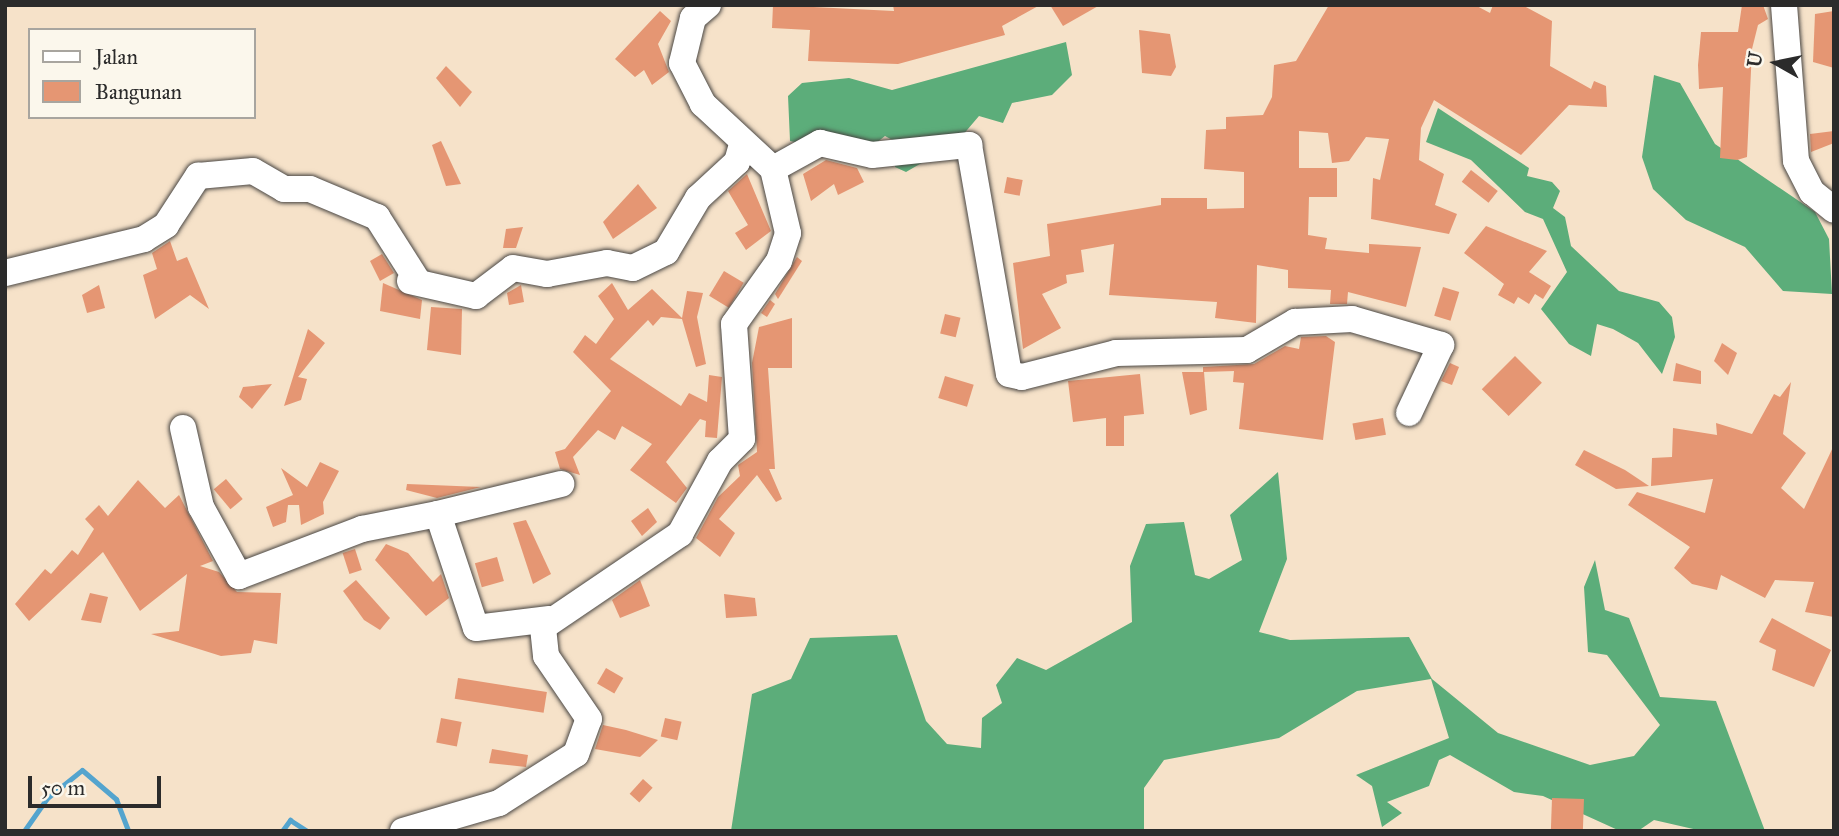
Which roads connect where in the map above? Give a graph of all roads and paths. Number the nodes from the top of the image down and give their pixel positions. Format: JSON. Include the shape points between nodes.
{"nodes":[{"id":1,"x":708,"y":5,"type":"edge"},
{"id":2,"x":1784,"y":5,"type":"edge"},
{"id":3,"x":742,"y":145,"type":"junction"},
{"id":4,"x":773,"y":169,"type":"junction"},
{"id":5,"x":1834,"y":210,"type":"edge"},
{"id":6,"x":5,"y":273,"type":"edge"},
{"id":7,"x":1409,"y":413,"type":"dead end"},
{"id":8,"x":183,"y":428,"type":"dead end"},
{"id":9,"x":561,"y":484,"type":"dead end"},
{"id":10,"x":438,"y":514,"type":"junction"},
{"id":11,"x":549,"y":619,"type":"junction"},
{"id":12,"x":403,"y":831,"type":"edge"}],
"edges":[{"from":1,"to":3,"type":"street","via":[[693,18],[682,63],[703,104]]},
{"from":2,"to":5,"type":"street","via":[[1796,161],[1812,192]]},
{"from":3,"to":4,"type":"street"},
{"from":3,"to":6,"type":"street","via":[[737,162],[698,198],[666,252],[633,268],[607,263],[547,274],[513,268],[476,296],[413,281],[377,217],[246,171],[198,176],[166,225],[144,239]]},
{"from":4,"to":7,"type":"street","via":[[821,143],[872,155],[969,145],[1009,374],[1022,377],[1116,353],[1247,350],[1295,322],[1352,319],[1441,345]]},
{"from":4,"to":11,"type":"street","via":[[788,233],[779,261],[734,324],[742,439],[720,461],[680,534]]},
{"from":8,"to":10,"type":"street","via":[[201,507],[239,576],[362,530]]},
{"from":9,"to":10,"type":"street"},
{"from":10,"to":11,"type":"street","via":[[476,628]]},
{"from":11,"to":12,"type":"street","via":[[541,641],[589,719],[576,754],[499,803]]}]}
